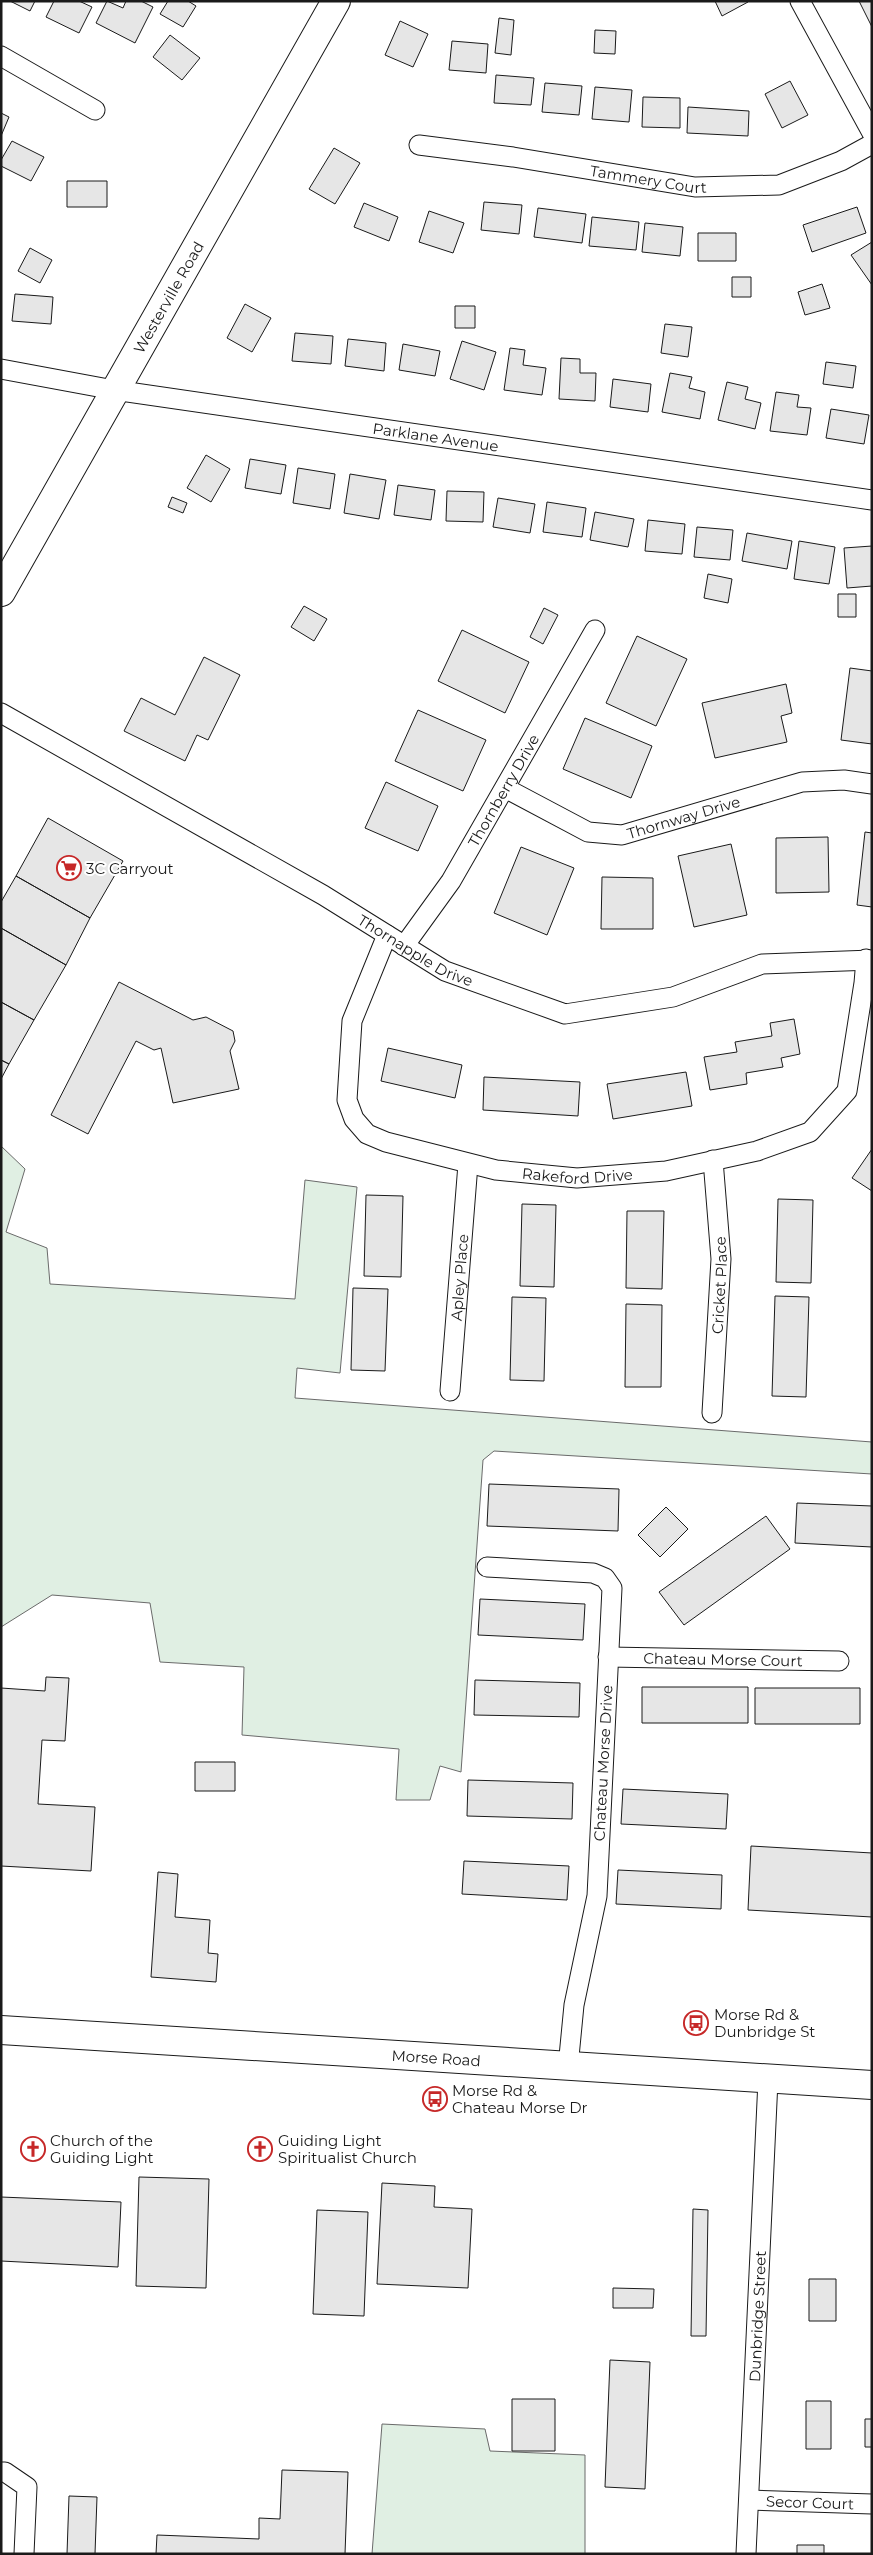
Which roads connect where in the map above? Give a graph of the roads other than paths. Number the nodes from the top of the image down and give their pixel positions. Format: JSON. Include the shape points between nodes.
{"nodes":[{"id":1,"x":336,"y":1,"type":"edge"},
{"id":2,"x":800,"y":1,"type":"edge"},
{"id":3,"x":1,"y":56,"type":"edge"},
{"id":4,"x":95,"y":110,"type":"dead end"},
{"id":5,"x":872,"y":133,"type":"edge"},
{"id":6,"x":872,"y":144,"type":"edge"},
{"id":7,"x":419,"y":145,"type":"dead end"},
{"id":8,"x":1,"y":369,"type":"edge"},
{"id":9,"x":114,"y":390,"type":"junction"},
{"id":10,"x":872,"y":500,"type":"edge"},
{"id":11,"x":1,"y":592,"type":"edge"},
{"id":12,"x":595,"y":630,"type":"dead end"},
{"id":13,"x":1,"y":713,"type":"edge"},
{"id":14,"x":872,"y":784,"type":"edge"},
{"id":15,"x":505,"y":788,"type":"junction"},
{"id":16,"x":388,"y":935,"type":"junction"},
{"id":17,"x":404,"y":946,"type":"junction"},
{"id":18,"x":869,"y":960,"type":"edge"},
{"id":19,"x":714,"y":1160,"type":"junction"},
{"id":20,"x":468,"y":1164,"type":"junction"},
{"id":21,"x":450,"y":1391,"type":"dead end"},
{"id":22,"x":712,"y":1413,"type":"dead end"},
{"id":23,"x":487,"y":1567,"type":"dead end"},
{"id":24,"x":608,"y":1657,"type":"junction"},
{"id":25,"x":839,"y":1661,"type":"dead end"},
{"id":26,"x":1,"y":2030,"type":"edge"},
{"id":27,"x":568,"y":2067,"type":"junction"},
{"id":28,"x":768,"y":2080,"type":"junction"},
{"id":29,"x":872,"y":2085,"type":"edge"},
{"id":30,"x":1,"y":2472,"type":"edge"},
{"id":31,"x":750,"y":2500,"type":"junction"},
{"id":32,"x":872,"y":2504,"type":"edge"},
{"id":33,"x":24,"y":2554,"type":"edge"},
{"id":34,"x":746,"y":2554,"type":"edge"}],
"edges":[{"from":1,"to":9,"type":"main road","name":"Westerville Road"},
{"from":2,"to":5,"type":"street"},
{"from":3,"to":4,"type":"street"},
{"from":6,"to":7,"type":"street","name":"Tammery Court","via":[[841,161],[779,185],[696,187]]},
{"from":8,"to":9,"type":"street","name":"Parklane Avenue"},
{"from":9,"to":10,"type":"street","name":"Parklane Avenue"},
{"from":9,"to":11,"type":"main road","name":"Westerville Road"},
{"from":12,"to":15,"type":"street","name":"Thornberry Drive"},
{"from":13,"to":16,"type":"street","name":"Thornapple Drive"},
{"from":14,"to":15,"type":"street","name":"Thornway Drive","via":[[844,780],[802,782],[622,835],[588,832]]},
{"from":15,"to":17,"type":"street","name":"Thornberry Drive","via":[[451,881]]},
{"from":16,"to":17,"type":"street","name":"Thornapple Drive"},
{"from":16,"to":20,"type":"street","name":"Rakeford Drive","via":[[352,1021],[347,1100],[354,1119],[367,1134]]},
{"from":17,"to":18,"type":"street","name":"Thornapple Drive","via":[[445,971],[565,1014],[673,996],[762,964]]},
{"from":18,"to":19,"type":"street","name":"Rakeford Drive","via":[[847,1090],[810,1132],[757,1151]]},
{"from":19,"to":20,"type":"street","name":"Rakeford Drive","via":[[666,1171],[577,1178]]},
{"from":19,"to":22,"type":"street","name":"Cricket Place","via":[[720,1259]]},
{"from":20,"to":21,"type":"street","name":"Apley Place"},
{"from":23,"to":24,"type":"street","name":"Chateau Morse Drive","via":[[593,1573],[605,1578],[612,1588]]},
{"from":24,"to":25,"type":"street","name":"Chateau Morse Court"},
{"from":24,"to":27,"type":"street","name":"Chateau Morse Drive","via":[[597,1896],[574,2005]]},
{"from":26,"to":27,"type":"main road","name":"Morse Road"},
{"from":27,"to":28,"type":"main road","name":"Morse Road"},
{"from":28,"to":29,"type":"main road","name":"Morse Road"},
{"from":28,"to":31,"type":"street","name":"Dunbridge Street"},
{"from":30,"to":33,"type":"street","via":[[27,2488]]},
{"from":31,"to":32,"type":"street","name":"Secor Court"},
{"from":31,"to":34,"type":"street","name":"Dunbridge Street"}]}
